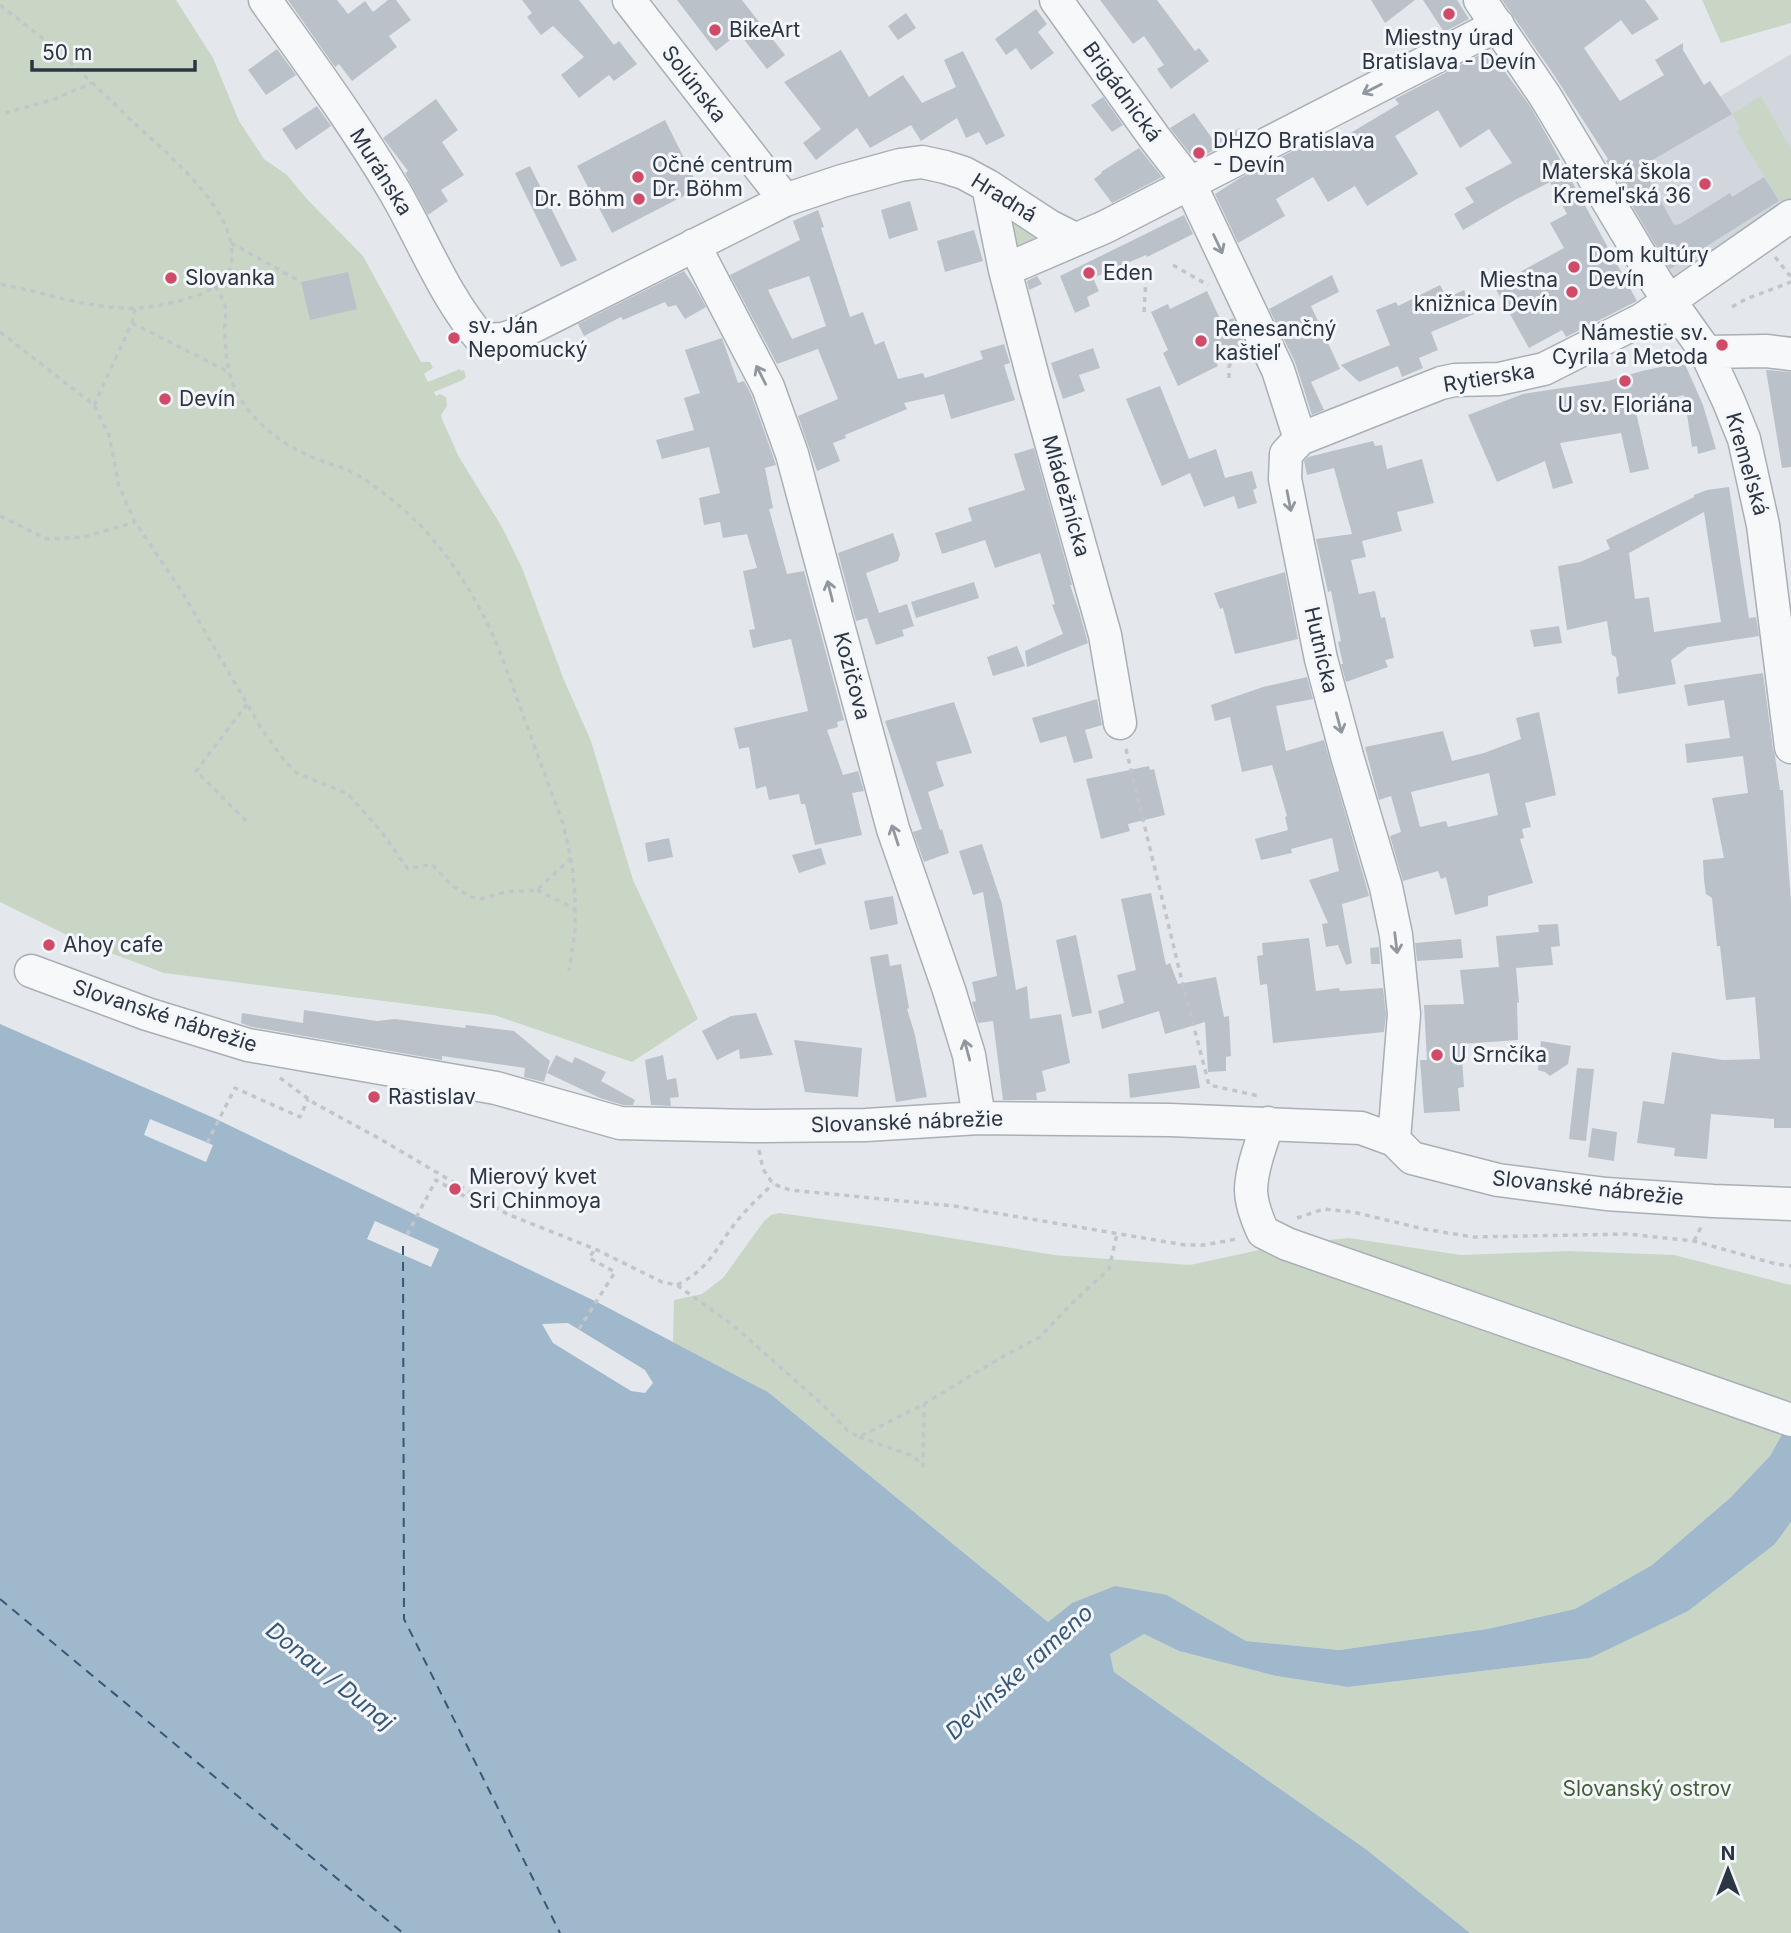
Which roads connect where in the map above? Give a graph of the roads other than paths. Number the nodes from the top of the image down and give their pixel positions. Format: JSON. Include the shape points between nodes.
{"nodes":[{"id":1,"x":265,"y":0,"type":"edge"},
{"id":2,"x":629,"y":0,"type":"edge"},
{"id":3,"x":1056,"y":0,"type":"edge"},
{"id":4,"x":1480,"y":0,"type":"edge"},
{"id":5,"x":1498,"y":25,"type":"junction"},
{"id":6,"x":1189,"y":182,"type":"junction"},
{"id":7,"x":988,"y":186,"type":"junction"},
{"id":8,"x":785,"y":200,"type":"junction"},
{"id":9,"x":1791,"y":216,"type":"edge"},
{"id":10,"x":1075,"y":239,"type":"junction"},
{"id":11,"x":694,"y":245,"type":"junction"},
{"id":12,"x":1005,"y":270,"type":"junction"},
{"id":13,"x":1668,"y":300,"type":"junction"},
{"id":14,"x":493,"y":340,"type":"joint"},
{"id":15,"x":1706,"y":352,"type":"junction"},
{"id":16,"x":1791,"y":354,"type":"edge"},
{"id":17,"x":1300,"y":439,"type":"junction"},
{"id":18,"x":1120,"y":723,"type":"road end"},
{"id":19,"x":1791,"y":747,"type":"edge"},
{"id":20,"x":31,"y":971,"type":"dead end"},
{"id":21,"x":979,"y":1118,"type":"junction"},
{"id":22,"x":1268,"y":1123,"type":"junction"},
{"id":23,"x":1394,"y":1140,"type":"junction"},
{"id":24,"x":1791,"y":1204,"type":"edge"},
{"id":25,"x":1786,"y":1418,"type":"edge"}],
"edges":[{"from":1,"to":14,"type":"street","name":"Muránska","via":[[395,192],[466,321],[482,340]]},
{"from":2,"to":8,"type":"street","name":"Solúnska"},
{"from":3,"to":6,"type":"street","name":"Brigádnická"},
{"from":4,"to":5,"type":"street","name":"Kremeľská"},
{"from":5,"to":6,"type":"street","one_way":true},
{"from":5,"to":13,"type":"street","name":"Kremeľská"},
{"from":6,"to":10,"type":"street"},
{"from":6,"to":17,"type":"street","one_way":true,"via":[[1278,370]]},
{"from":7,"to":8,"type":"street","name":"Hradná","via":[[964,173],[922,162],[900,164]]},
{"from":7,"to":10,"type":"street","name":"Hradná"},
{"from":7,"to":12,"type":"street","name":"Mládežnícka"},
{"from":8,"to":11,"type":"street","name":"Hradná"},
{"from":9,"to":13,"type":"street","name":"Rytierska"},
{"from":10,"to":12,"type":"street"},
{"from":11,"to":14,"type":"street","name":"Hradná","via":[[517,334]]},
{"from":21,"to":11,"type":"street","name":"Kozičova","one_way":true,"via":[[969,1055],[892,829],[792,454],[768,387]]},
{"from":12,"to":18,"type":"street","name":"Mládežnícka","via":[[1105,635]]},
{"from":13,"to":15,"type":"street","name":"Kremeľská"},
{"from":13,"to":17,"type":"street","name":"Rytierska","via":[[1643,319],[1544,369],[1499,379],[1441,383]]},
{"from":15,"to":16,"type":"street"},
{"from":15,"to":19,"type":"street","name":"Kremeľská","via":[[1744,439],[1763,525]]},
{"from":17,"to":23,"type":"street","name":"Hutnícka","one_way":true,"via":[[1286,454],[1285,479],[1321,659],[1396,935],[1404,1014]]},
{"from":20,"to":21,"type":"street","name":"Slovanské nábrežie","via":[[248,1045],[496,1088],[620,1123],[866,1125]]},
{"from":21,"to":22,"type":"street","name":"Slovanské nábrežie"},
{"from":22,"to":23,"type":"street","name":"Slovanské nábrežie","via":[[1361,1128]]},
{"from":22,"to":25,"type":"street","via":[[1251,1189],[1263,1232]]},
{"from":23,"to":24,"type":"street","name":"Slovanské nábrežie","via":[[1412,1158],[1498,1180],[1606,1194]]}]}
